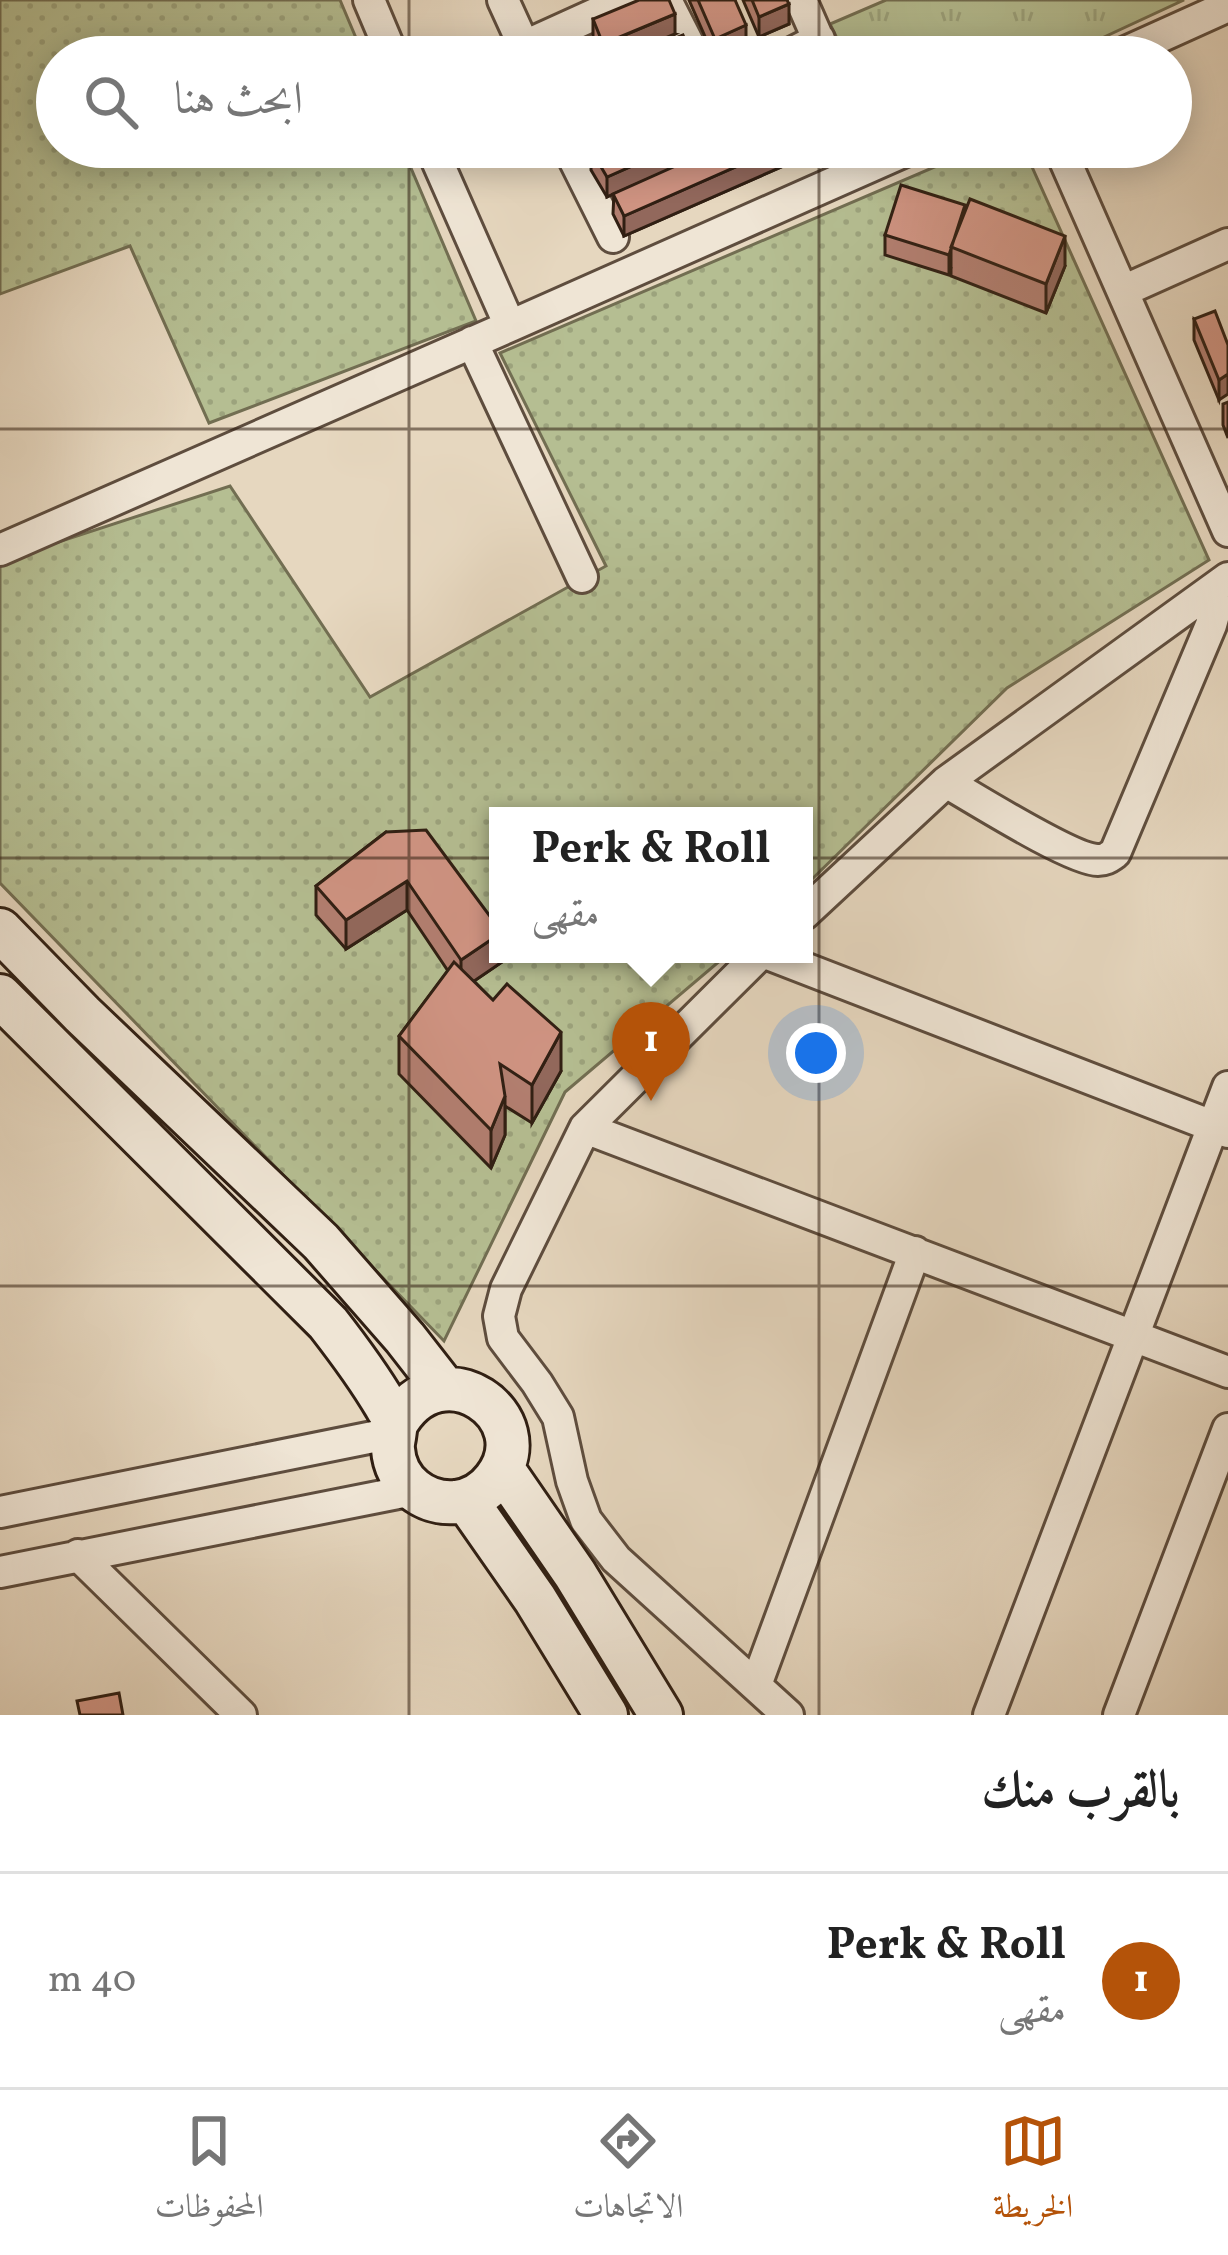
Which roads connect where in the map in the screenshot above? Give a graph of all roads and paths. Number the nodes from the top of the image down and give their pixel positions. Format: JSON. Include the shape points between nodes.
{"nodes":[{"id":1,"x":369,"y":0,"type":"edge"},
{"id":2,"x":503,"y":0,"type":"edge"},
{"id":3,"x":626,"y":0,"type":"edge"},
{"id":4,"x":666,"y":0,"type":"edge"},
{"id":5,"x":801,"y":0,"type":"edge"},
{"id":6,"x":1228,"y":6,"type":"edge"},
{"id":7,"x":384,"y":36,"type":"edge"},
{"id":8,"x":519,"y":36,"type":"edge"},
{"id":9,"x":557,"y":36,"type":"edge"},
{"id":10,"x":684,"y":36,"type":"edge"},
{"id":11,"x":817,"y":36,"type":"edge"},
{"id":12,"x":1162,"y":36,"type":"edge"},
{"id":13,"x":447,"y":168,"type":"edge"},
{"id":14,"x":587,"y":168,"type":"edge"},
{"id":15,"x":845,"y":168,"type":"edge"},
{"id":16,"x":1068,"y":168,"type":"edge"},
{"id":17,"x":613,"y":237,"type":"dead end"},
{"id":18,"x":1228,"y":244,"type":"edge"},
{"id":19,"x":1123,"y":292,"type":"junction"},
{"id":20,"x":510,"y":326,"type":"junction"},
{"id":21,"x":472,"y":342,"type":"junction"},
{"id":22,"x":1228,"y":531,"type":"edge"},
{"id":23,"x":0,"y":550,"type":"edge"},
{"id":24,"x":582,"y":577,"type":"dead end"},
{"id":25,"x":1225,"y":580,"type":"edge"},
{"id":26,"x":1220,"y":628,"type":"edge"},
{"id":27,"x":946,"y":782,"type":"junction"},
{"id":28,"x":813,"y":906,"type":"edge"},
{"id":29,"x":0,"y":930,"type":"edge"},
{"id":30,"x":755,"y":963,"type":"edge"},
{"id":31,"x":787,"y":963,"type":"edge"},
{"id":32,"x":0,"y":996,"type":"edge"},
{"id":33,"x":1228,"y":1087,"type":"edge"},
{"id":34,"x":584,"y":1128,"type":"junction"},
{"id":35,"x":1220,"y":1129,"type":"edge"},
{"id":36,"x":915,"y":1252,"type":"junction"},
{"id":37,"x":1133,"y":1336,"type":"junction"},
{"id":38,"x":1228,"y":1372,"type":"edge"},
{"id":39,"x":444,"y":1388,"type":"junction"},
{"id":40,"x":394,"y":1429,"type":"junction"},
{"id":41,"x":1228,"y":1430,"type":"edge"},
{"id":42,"x":502,"y":1468,"type":"junction"},
{"id":43,"x":413,"y":1490,"type":"junction"},
{"id":44,"x":466,"y":1500,"type":"junction"},
{"id":45,"x":0,"y":1513,"type":"edge"},
{"id":46,"x":77,"y":1555,"type":"junction"},
{"id":47,"x":0,"y":1572,"type":"edge"},
{"id":48,"x":756,"y":1684,"type":"junction"},
{"id":49,"x":241,"y":1715,"type":"edge"},
{"id":50,"x":606,"y":1715,"type":"edge"},
{"id":51,"x":661,"y":1715,"type":"edge"},
{"id":52,"x":788,"y":1715,"type":"edge"},
{"id":53,"x":989,"y":1715,"type":"edge"},
{"id":54,"x":1119,"y":1715,"type":"edge"}],
"edges":[{"from":1,"to":7,"type":"street"},
{"from":2,"to":8,"type":"street"},
{"from":3,"to":9,"type":"street"},
{"from":4,"to":10,"type":"street"},
{"from":5,"to":11,"type":"street"},
{"from":6,"to":12,"type":"street"},
{"from":13,"to":20,"type":"street"},
{"from":14,"to":17,"type":"street"},
{"from":15,"to":20,"type":"street"},
{"from":16,"to":19,"type":"street"},
{"from":18,"to":19,"type":"street"},
{"from":19,"to":22,"type":"street"},
{"from":20,"to":21,"type":"street"},
{"from":21,"to":23,"type":"street"},
{"from":21,"to":24,"type":"street"},
{"from":25,"to":26,"type":"street"},
{"from":25,"to":27,"type":"street"},
{"from":26,"to":27,"type":"street","via":[[1122,842],[1104,860],[1060,846]]},
{"from":27,"to":28,"type":"street"},
{"from":29,"to":39,"type":"main road","via":[[321,1242]]},
{"from":30,"to":34,"type":"street"},
{"from":31,"to":35,"type":"street"},
{"from":32,"to":40,"type":"main road","via":[[328,1323]]},
{"from":33,"to":35,"type":"street"},
{"from":34,"to":36,"type":"street"},
{"from":34,"to":48,"type":"street","via":[[506,1289],[503,1339],[558,1417],[586,1520],[616,1559]]},
{"from":35,"to":37,"type":"street"},
{"from":36,"to":37,"type":"street"},
{"from":36,"to":48,"type":"street"},
{"from":37,"to":38,"type":"street"},
{"from":37,"to":53,"type":"street"},
{"from":39,"to":40,"type":"main road","via":[[415,1400]]},
{"from":39,"to":42,"type":"main road","via":[[482,1398],[496,1412],[505,1429]]},
{"from":40,"to":43,"type":"main road","via":[[393,1454]]},
{"from":40,"to":45,"type":"street"},
{"from":41,"to":54,"type":"street"},
{"from":42,"to":44,"type":"main road"},
{"from":42,"to":51,"type":"main road"},
{"from":43,"to":44,"type":"main road","via":[[438,1502]]},
{"from":43,"to":46,"type":"street"},
{"from":44,"to":50,"type":"main road"},
{"from":46,"to":47,"type":"street"},
{"from":46,"to":49,"type":"street"},
{"from":48,"to":52,"type":"street"}]}
